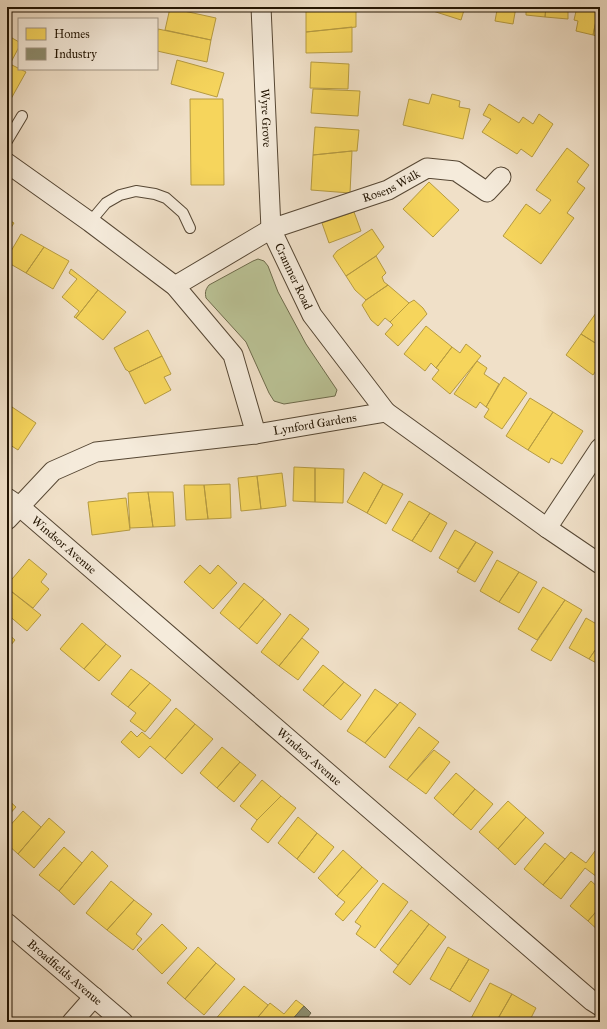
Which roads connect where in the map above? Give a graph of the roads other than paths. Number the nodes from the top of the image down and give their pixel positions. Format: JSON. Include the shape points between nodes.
{"nodes":[{"id":1,"x":261,"y":7,"type":"edge"},
{"id":2,"x":22,"y":116,"type":"dead end"},
{"id":3,"x":7,"y":140,"type":"edge"},
{"id":4,"x":7,"y":163,"type":"edge"},
{"id":5,"x":501,"y":177,"type":"dead end"},
{"id":6,"x":90,"y":222,"type":"junction"},
{"id":7,"x":190,"y":228,"type":"dead end"},
{"id":8,"x":271,"y":229,"type":"junction"},
{"id":9,"x":175,"y":286,"type":"junction"},
{"id":10,"x":386,"y":412,"type":"junction"},
{"id":11,"x":256,"y":434,"type":"junction"},
{"id":12,"x":600,"y":448,"type":"edge"},
{"id":13,"x":11,"y":508,"type":"edge"},
{"id":14,"x":547,"y":528,"type":"junction"},
{"id":15,"x":600,"y":564,"type":"edge"},
{"id":16,"x":7,"y":923,"type":"edge"},
{"id":17,"x":94,"y":997,"type":"junction"},
{"id":18,"x":600,"y":1006,"type":"edge"},
{"id":19,"x":72,"y":1022,"type":"edge"},
{"id":20,"x":123,"y":1022,"type":"edge"}],
"edges":[{"from":1,"to":8,"type":"street","name":"Wyre Grove"},
{"from":2,"to":3,"type":"lane"},
{"from":4,"to":6,"type":"street"},
{"from":5,"to":8,"type":"street","name":"Rosens Walk","via":[[487,192],[456,171],[427,168],[388,190]]},
{"from":6,"to":7,"type":"lane","via":[[106,203],[120,195],[136,191],[166,198],[183,213]]},
{"from":6,"to":9,"type":"street"},
{"from":8,"to":9,"type":"street","name":"Cranmer Road"},
{"from":8,"to":10,"type":"street","name":"Cranmer Road","via":[[312,315]]},
{"from":9,"to":11,"type":"street","via":[[233,355]]},
{"from":10,"to":11,"type":"street","name":"Lynford Gardens"},
{"from":10,"to":14,"type":"street"},
{"from":11,"to":13,"type":"street","name":"Lynford Gardens","via":[[96,452],[53,471]]},
{"from":12,"to":14,"type":"street"},
{"from":13,"to":18,"type":"street","name":"Windsor Avenue"},
{"from":14,"to":15,"type":"street"},
{"from":16,"to":17,"type":"street","name":"Broadfields Avenue"},
{"from":17,"to":19,"type":"street"},
{"from":17,"to":20,"type":"street","name":"Broadfields Avenue"}]}
